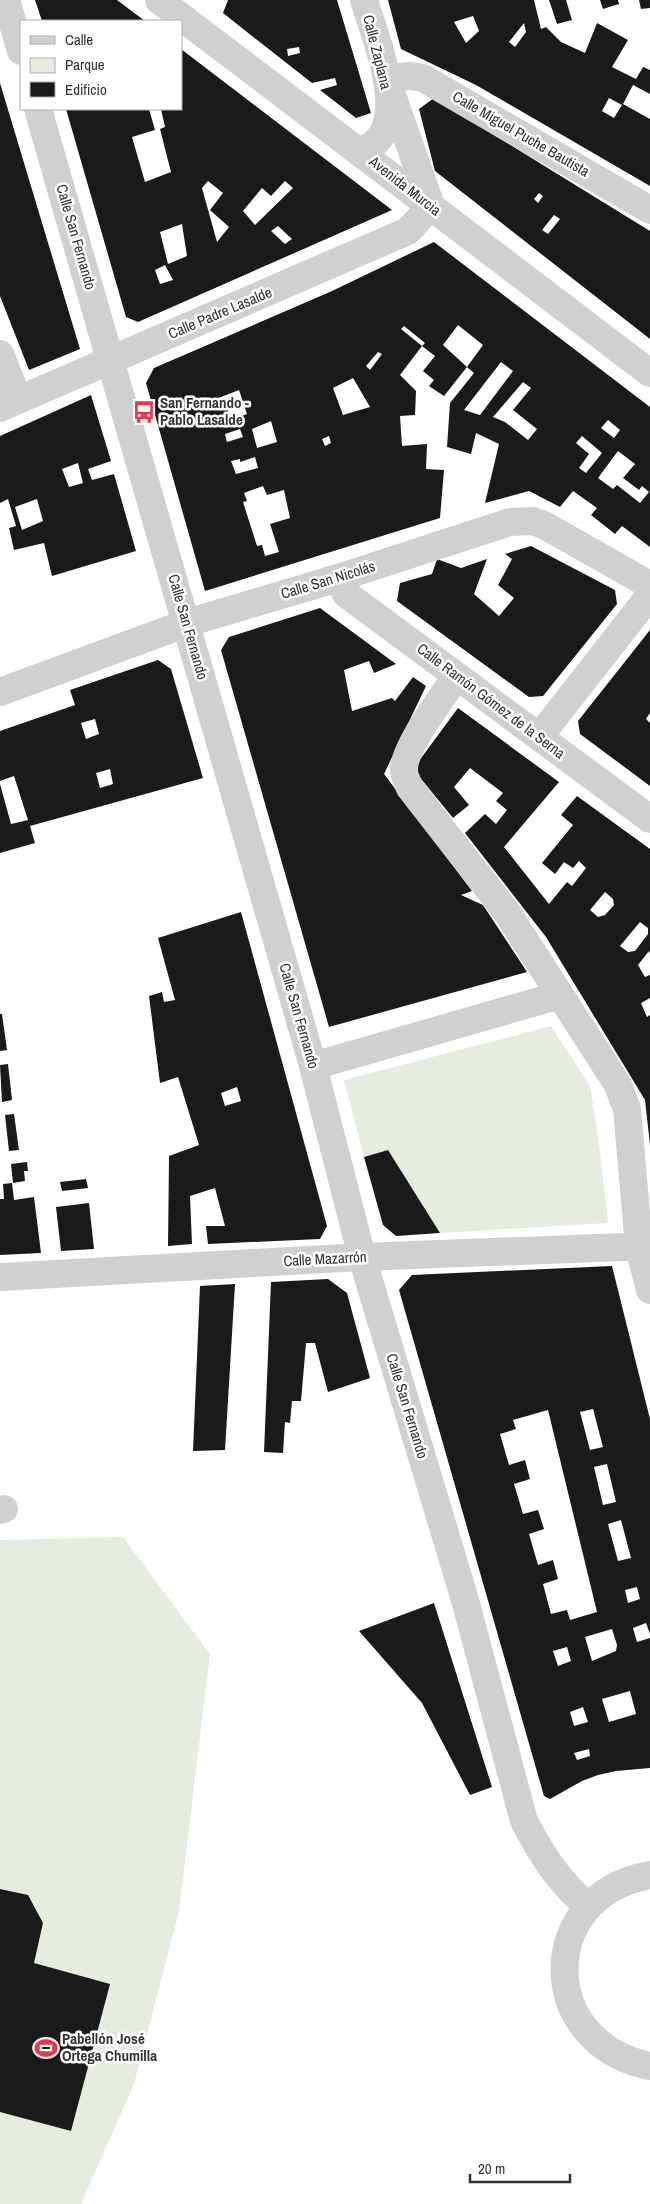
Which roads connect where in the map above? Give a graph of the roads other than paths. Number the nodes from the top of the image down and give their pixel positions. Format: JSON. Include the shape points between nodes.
{"nodes":[{"id":1,"x":6,"y":0,"type":"edge"},
{"id":2,"x":364,"y":0,"type":"edge"},
{"id":3,"x":164,"y":1,"type":"edge"},
{"id":4,"x":20,"y":48,"type":"edge"},
{"id":5,"x":388,"y":82,"type":"junction"},
{"id":6,"x":38,"y":110,"type":"edge"},
{"id":7,"x":360,"y":151,"type":"junction"},
{"id":8,"x":431,"y":206,"type":"junction"},
{"id":9,"x":650,"y":210,"type":"edge"},
{"id":10,"x":0,"y":354,"type":"edge"},
{"id":11,"x":112,"y":360,"type":"junction"},
{"id":12,"x":650,"y":374,"type":"edge"},
{"id":13,"x":9,"y":404,"type":"edge"},
{"id":14,"x":338,"y":578,"type":"junction"},
{"id":15,"x":650,"y":585,"type":"edge"},
{"id":16,"x":650,"y":595,"type":"edge"},
{"id":17,"x":187,"y":623,"type":"junction"},
{"id":18,"x":457,"y":676,"type":"junction"},
{"id":19,"x":0,"y":692,"type":"edge"},
{"id":20,"x":539,"y":737,"type":"junction"},
{"id":21,"x":650,"y":819,"type":"edge"},
{"id":22,"x":560,"y":995,"type":"junction"},
{"id":23,"x":313,"y":1066,"type":"junction"},
{"id":24,"x":644,"y":1246,"type":"edge"},
{"id":25,"x":362,"y":1256,"type":"junction"},
{"id":26,"x":0,"y":1277,"type":"edge"},
{"id":27,"x":650,"y":1290,"type":"edge"},
{"id":28,"x":650,"y":1874,"type":"edge"},
{"id":29,"x":588,"y":1907,"type":"junction"},
{"id":30,"x":650,"y":2066,"type":"edge"}],
"edges":[{"from":1,"to":4,"type":"street"},
{"from":2,"to":5,"type":"street","name":"Calle Zaplana"},
{"from":3,"to":7,"type":"street","name":"Avenida Murcia"},
{"from":5,"to":7,"type":"street","name":"Calle Zaplana","via":[[389,112],[383,134],[371,148]]},
{"from":5,"to":8,"type":"street"},
{"from":5,"to":9,"type":"street","name":"Calle Miguel Puche Bautista","via":[[411,76],[429,82]]},
{"from":6,"to":11,"type":"street","name":"Calle San Fernando"},
{"from":7,"to":8,"type":"street","name":"Avenida Murcia"},
{"from":8,"to":11,"type":"street","name":"Calle Padre Lasalde","via":[[408,231]]},
{"from":8,"to":12,"type":"street","name":"Avenida Murcia"},
{"from":10,"to":13,"type":"street"},
{"from":11,"to":13,"type":"street","name":"Calle Padre Lasalde"},
{"from":11,"to":17,"type":"street","name":"Calle San Fernando"},
{"from":14,"to":15,"type":"street","name":"Calle San Nicolás","via":[[510,522],[522,521],[544,525]]},
{"from":14,"to":17,"type":"street","name":"Calle San Nicolás"},
{"from":14,"to":18,"type":"street","name":"Calle Ramón Gómez de la Serna","via":[[346,594]]},
{"from":16,"to":20,"type":"street"},
{"from":17,"to":19,"type":"street","name":"Calle San Nicolás"},
{"from":17,"to":23,"type":"street","name":"Calle San Fernando"},
{"from":18,"to":20,"type":"street","name":"Calle Ramón Gómez de la Serna"},
{"from":18,"to":22,"type":"street","via":[[411,746],[405,760],[405,776],[410,788],[508,914]]},
{"from":20,"to":21,"type":"street","name":"Calle Ramón Gómez de la Serna"},
{"from":22,"to":23,"type":"street"},
{"from":22,"to":24,"type":"street","via":[[618,1085],[627,1108]]},
{"from":23,"to":25,"type":"street","name":"Calle San Fernando"},
{"from":24,"to":25,"type":"street","name":"Calle Mazarrón"},
{"from":24,"to":27,"type":"street"},
{"from":25,"to":26,"type":"street","name":"Calle Mazarrón"},
{"from":25,"to":29,"type":"street","name":"Calle San Fernando","via":[[465,1600],[524,1821],[560,1882]]},
{"from":28,"to":29,"type":"street","via":[[608,1889]]},
{"from":29,"to":30,"type":"street","via":[[573,1930],[565,1956],[565,1983],[572,2008],[586,2032],[606,2050],[630,2062]]}]}
